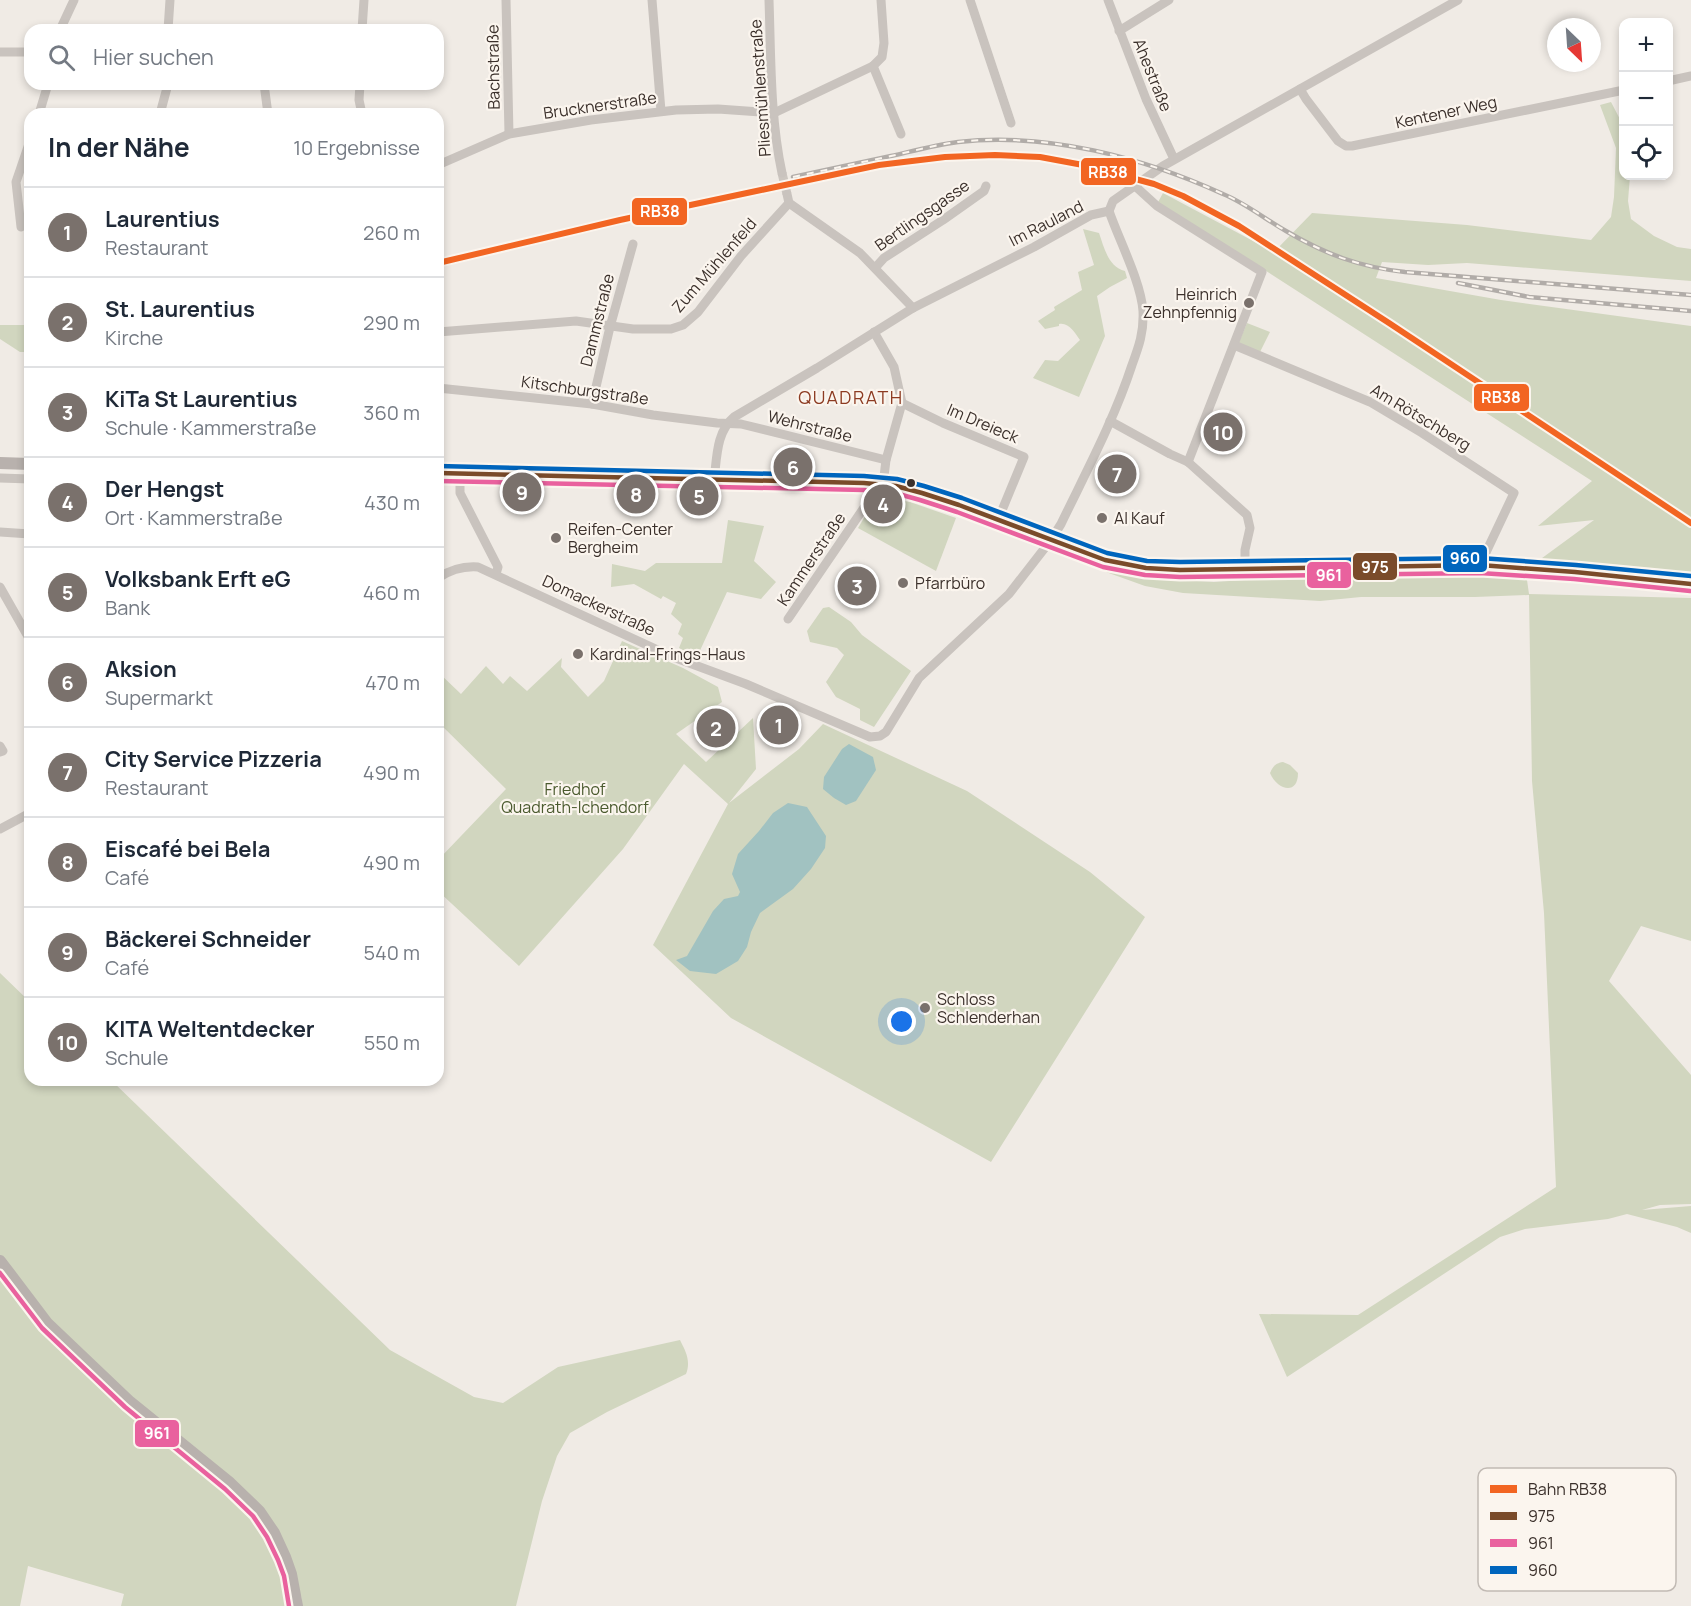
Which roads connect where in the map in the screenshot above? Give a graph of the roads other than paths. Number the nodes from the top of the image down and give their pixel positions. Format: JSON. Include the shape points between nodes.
{"nodes":[{"id":1,"x":74,"y":0,"type":"edge"},
{"id":2,"x":170,"y":0,"type":"edge"},
{"id":3,"x":364,"y":0,"type":"edge"},
{"id":4,"x":506,"y":0,"type":"edge"},
{"id":5,"x":652,"y":0,"type":"edge"},
{"id":6,"x":769,"y":0,"type":"edge"},
{"id":7,"x":881,"y":0,"type":"edge"},
{"id":8,"x":970,"y":0,"type":"edge"},
{"id":9,"x":1108,"y":0,"type":"edge"},
{"id":10,"x":1169,"y":0,"type":"edge"},
{"id":11,"x":1458,"y":0,"type":"edge"},
{"id":12,"x":63,"y":24,"type":"edge"},
{"id":13,"x":168,"y":24,"type":"edge"},
{"id":14,"x":362,"y":24,"type":"edge"},
{"id":15,"x":1119,"y":31,"type":"junction"},
{"id":16,"x":0,"y":52,"type":"edge"},
{"id":17,"x":24,"y":52,"type":"edge"},
{"id":18,"x":873,"y":66,"type":"junction"},
{"id":19,"x":1691,"y":76,"type":"edge"},
{"id":20,"x":1673,"y":80,"type":"edge"},
{"id":21,"x":1300,"y":89,"type":"junction"},
{"id":22,"x":46,"y":90,"type":"edge"},
{"id":23,"x":166,"y":90,"type":"edge"},
{"id":24,"x":265,"y":90,"type":"edge"},
{"id":25,"x":360,"y":90,"type":"edge"},
{"id":26,"x":1619,"y":91,"type":"edge"},
{"id":27,"x":41,"y":108,"type":"edge"},
{"id":28,"x":162,"y":108,"type":"edge"},
{"id":29,"x":267,"y":108,"type":"edge"},
{"id":30,"x":361,"y":108,"type":"edge"},
{"id":31,"x":661,"y":111,"type":"junction"},
{"id":32,"x":774,"y":113,"type":"junction"},
{"id":33,"x":1011,"y":123,"type":"dead end"},
{"id":34,"x":509,"y":134,"type":"junction"},
{"id":35,"x":901,"y":134,"type":"dead end"},
{"id":36,"x":24,"y":159,"type":"edge"},
{"id":37,"x":1174,"y":159,"type":"junction"},
{"id":38,"x":444,"y":162,"type":"edge"},
{"id":39,"x":782,"y":173,"type":"tunnel mouth"},
{"id":40,"x":986,"y":186,"type":"dead end"},
{"id":41,"x":1135,"y":186,"type":"junction"},
{"id":42,"x":1108,"y":211,"type":"junction"},
{"id":43,"x":21,"y":227,"type":"dead end"},
{"id":44,"x":633,"y":244,"type":"dead end"},
{"id":45,"x":875,"y":268,"type":"junction"},
{"id":46,"x":913,"y":308,"type":"junction"},
{"id":47,"x":610,"y":327,"type":"junction"},
{"id":48,"x":444,"y":332,"type":"edge"},
{"id":49,"x":874,"y":332,"type":"junction"},
{"id":50,"x":1234,"y":345,"type":"junction"},
{"id":51,"x":444,"y":389,"type":"edge"},
{"id":52,"x":592,"y":404,"type":"junction"},
{"id":53,"x":902,"y":404,"type":"junction"},
{"id":54,"x":1110,"y":421,"type":"junction"},
{"id":55,"x":727,"y":423,"type":"junction"},
{"id":56,"x":886,"y":460,"type":"junction"},
{"id":57,"x":1188,"y":462,"type":"junction"},
{"id":58,"x":0,"y":463,"type":"edge"},
{"id":59,"x":24,"y":464,"type":"edge"},
{"id":60,"x":444,"y":473,"type":"edge"},
{"id":61,"x":460,"y":474,"type":"junction"},
{"id":62,"x":0,"y":478,"type":"edge"},
{"id":63,"x":24,"y":479,"type":"edge"},
{"id":64,"x":714,"y":480,"type":"junction"},
{"id":65,"x":879,"y":484,"type":"junction"},
{"id":66,"x":998,"y":520,"type":"junction"},
{"id":67,"x":0,"y":532,"type":"edge"},
{"id":68,"x":24,"y":534,"type":"edge"},
{"id":69,"x":1051,"y":540,"type":"junction"},
{"id":70,"x":1480,"y":565,"type":"junction"},
{"id":71,"x":1245,"y":568,"type":"junction"},
{"id":72,"x":496,"y":574,"type":"junction"},
{"id":73,"x":444,"y":575,"type":"edge"},
{"id":74,"x":1691,"y":585,"type":"edge"},
{"id":75,"x":0,"y":587,"type":"edge"},
{"id":76,"x":788,"y":619,"type":"dead end"},
{"id":77,"x":24,"y":629,"type":"edge"},
{"id":78,"x":24,"y":816,"type":"edge"},
{"id":79,"x":0,"y":829,"type":"edge"},
{"id":80,"x":0,"y":1261,"type":"edge"},
{"id":81,"x":297,"y":1606,"type":"edge"}],
"edges":[{"from":1,"to":12,"type":"street"},
{"from":2,"to":13,"type":"street"},
{"from":3,"to":14,"type":"street"},
{"from":4,"to":34,"type":"street","name":"Bachstraße"},
{"from":5,"to":31,"type":"street"},
{"from":6,"to":32,"type":"street","name":"Pliesmühlenstraße"},
{"from":7,"to":18,"type":"street","via":[[884,43],[882,57]]},
{"from":8,"to":33,"type":"street"},
{"from":9,"to":15,"type":"street","name":"Ahestraße"},
{"from":10,"to":15,"type":"street"},
{"from":11,"to":21,"type":"street","name":"Im Rauland"},
{"from":15,"to":37,"type":"street","name":"Ahestraße"},
{"from":16,"to":17,"type":"street"},
{"from":18,"to":32,"type":"street"},
{"from":18,"to":35,"type":"street"},
{"from":19,"to":20,"type":"street"},
{"from":21,"to":26,"type":"street","name":"Kentener Weg","via":[[1338,141],[1346,146]]},
{"from":21,"to":37,"type":"street","name":"Im Rauland"},
{"from":22,"to":27,"type":"street"},
{"from":23,"to":28,"type":"street"},
{"from":24,"to":29,"type":"street"},
{"from":25,"to":30,"type":"street"},
{"from":31,"to":32,"type":"street","name":"Brucknerstraße","via":[[718,109]]},
{"from":31,"to":34,"type":"street","name":"Brucknerstraße"},
{"from":32,"to":39,"type":"street","name":"Pliesmühlenstraße"},
{"from":34,"to":38,"type":"street","name":"Brucknerstraße"},
{"from":36,"to":43,"type":"street","via":[[16,182]]},
{"from":37,"to":41,"type":"street","name":"Im Rauland"},
{"from":40,"to":45,"type":"street","name":"Bertlingsgasse"},
{"from":41,"to":42,"type":"street","name":"Im Rauland","via":[[1113,201]]},
{"from":41,"to":50,"type":"street","via":[[1156,206],[1262,272]]},
{"from":42,"to":46,"type":"street","name":"Im Rauland","via":[[1091,215]]},
{"from":42,"to":54,"type":"street","via":[[1138,286],[1143,309],[1143,332]]},
{"from":44,"to":47,"type":"street","name":"Dammstraße"},
{"from":45,"to":46,"type":"street"},
{"from":45,"to":47,"type":"street","name":"Zum Mühlenfeld","via":[[788,198],[698,312],[683,325],[671,329]]},
{"from":46,"to":49,"type":"street","name":"Im Rauland"},
{"from":47,"to":48,"type":"street","name":"Zum Mühlenfeld","via":[[576,321]]},
{"from":47,"to":52,"type":"street","name":"Dammstraße"},
{"from":49,"to":53,"type":"street","name":"Kammerstraße","via":[[894,367]]},
{"from":49,"to":55,"type":"street","name":"Im Rauland"},
{"from":50,"to":57,"type":"street"},
{"from":50,"to":70,"type":"street","name":"Am Rötschberg","via":[[1370,402],[1514,493]]},
{"from":51,"to":52,"type":"street","name":"Kitschburgstraße"},
{"from":52,"to":55,"type":"street","name":"Kitschburgstraße"},
{"from":53,"to":56,"type":"street","name":"Kammerstraße"},
{"from":53,"to":66,"type":"street","name":"Im Dreieck","via":[[1024,457]]},
{"from":54,"to":57,"type":"street"},
{"from":54,"to":69,"type":"street"},
{"from":55,"to":56,"type":"street","name":"Wehrstraße"},
{"from":55,"to":64,"type":"street","via":[[718,444]]},
{"from":56,"to":65,"type":"street","name":"Kammerstraße"},
{"from":57,"to":71,"type":"street","via":[[1247,515],[1250,528]]},
{"from":58,"to":59,"type":"main road"},
{"from":60,"to":61,"type":"main road"},
{"from":61,"to":64,"type":"main road"},
{"from":61,"to":72,"type":"street","via":[[460,493],[498,567]]},
{"from":62,"to":63,"type":"street"},
{"from":64,"to":65,"type":"main road"},
{"from":65,"to":66,"type":"main road","via":[[922,493]]},
{"from":65,"to":76,"type":"street","name":"Kammerstraße"},
{"from":66,"to":69,"type":"main road"},
{"from":67,"to":68,"type":"street"},
{"from":69,"to":71,"type":"main road","via":[[1105,560],[1146,568]]},
{"from":69,"to":72,"type":"street","name":"Domackerstraße","via":[[1009,594],[919,678],[886,732],[870,737],[674,657]]},
{"from":70,"to":71,"type":"main road"},
{"from":70,"to":74,"type":"main road"},
{"from":72,"to":73,"type":"street","name":"Domackerstraße","via":[[472,567]]},
{"from":75,"to":77,"type":"street"},
{"from":78,"to":79,"type":"street"},
{"from":80,"to":81,"type":"main road","via":[[47,1323],[130,1402],[259,1511],[285,1557]]}]}
